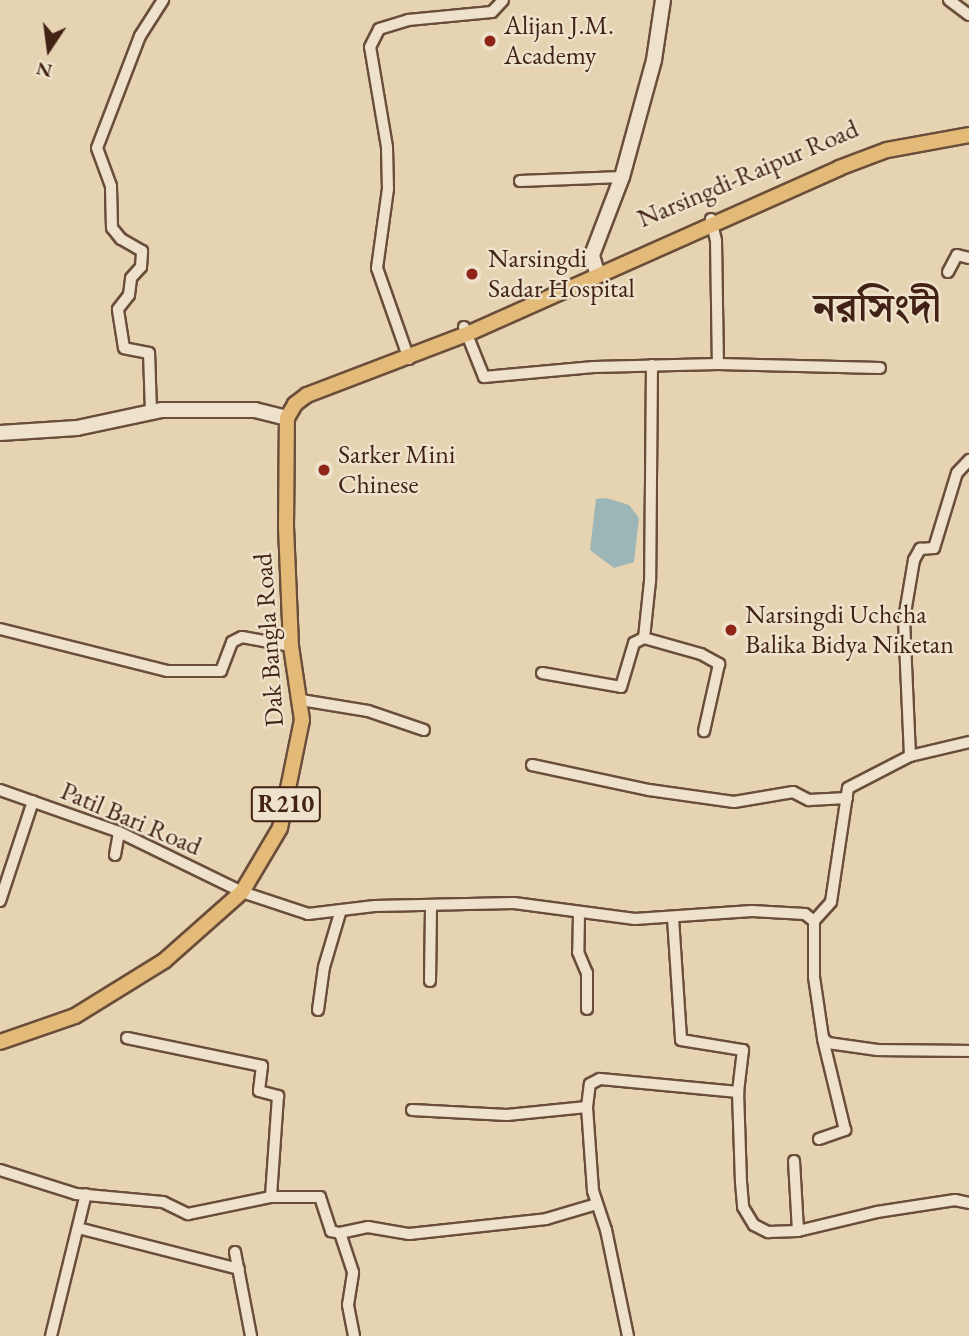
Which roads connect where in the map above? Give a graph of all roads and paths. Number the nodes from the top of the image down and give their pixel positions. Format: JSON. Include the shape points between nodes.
{"nodes":[{"id":1,"x":163,"y":0,"type":"edge"},
{"id":2,"x":503,"y":0,"type":"edge"},
{"id":3,"x":663,"y":0,"type":"edge"},
{"id":4,"x":949,"y":0,"type":"edge"},
{"id":5,"x":969,"y":15,"type":"edge"},
{"id":6,"x":969,"y":128,"type":"edge"},
{"id":7,"x":969,"y":135,"type":"edge"},
{"id":8,"x":622,"y":177,"type":"junction"},
{"id":9,"x":520,"y":181,"type":"dead end"},
{"id":10,"x":713,"y":222,"type":"junction"},
{"id":11,"x":969,"y":258,"type":"edge"},
{"id":12,"x":595,"y":270,"type":"junction"},
{"id":13,"x":948,"y":272,"type":"dead end"},
{"id":14,"x":465,"y":331,"type":"junction"},
{"id":15,"x":407,"y":355,"type":"junction"},
{"id":16,"x":718,"y":364,"type":"junction"},
{"id":17,"x":652,"y":365,"type":"junction"},
{"id":18,"x":880,"y":368,"type":"dead end"},
{"id":19,"x":151,"y":412,"type":"junction"},
{"id":20,"x":287,"y":418,"type":"junction"},
{"id":21,"x":0,"y":433,"type":"edge"},
{"id":22,"x":969,"y":460,"type":"edge"},
{"id":23,"x":0,"y":629,"type":"edge"},
{"id":24,"x":644,"y":638,"type":"junction"},
{"id":25,"x":291,"y":646,"type":"junction"},
{"id":26,"x":542,"y":673,"type":"dead end"},
{"id":27,"x":301,"y":700,"type":"junction"},
{"id":28,"x":424,"y":730,"type":"dead end"},
{"id":29,"x":704,"y":731,"type":"dead end"},
{"id":30,"x":969,"y":742,"type":"edge"},
{"id":31,"x":910,"y":756,"type":"junction"},
{"id":32,"x":533,"y":765,"type":"dead end"},
{"id":33,"x":0,"y":790,"type":"edge"},
{"id":34,"x":847,"y":798,"type":"junction"},
{"id":35,"x":33,"y":801,"type":"junction"},
{"id":36,"x":119,"y":832,"type":"junction"},
{"id":37,"x":115,"y":855,"type":"dead end"},
{"id":38,"x":242,"y":892,"type":"junction"},
{"id":39,"x":0,"y":901,"type":"edge"},
{"id":40,"x":432,"y":905,"type":"junction"},
{"id":41,"x":340,"y":913,"type":"junction"},
{"id":42,"x":579,"y":913,"type":"junction"},
{"id":43,"x":673,"y":918,"type":"junction"},
{"id":44,"x":814,"y":921,"type":"junction"},
{"id":45,"x":429,"y":981,"type":"dead end"},
{"id":46,"x":587,"y":1009,"type":"dead end"},
{"id":47,"x":318,"y":1010,"type":"dead end"},
{"id":48,"x":3,"y":1038,"type":"edge"},
{"id":49,"x":127,"y":1038,"type":"dead end"},
{"id":50,"x":823,"y":1038,"type":"junction"},
{"id":51,"x":969,"y":1051,"type":"edge"},
{"id":52,"x":738,"y":1092,"type":"junction"},
{"id":53,"x":587,"y":1107,"type":"junction"},
{"id":54,"x":412,"y":1110,"type":"dead end"},
{"id":55,"x":819,"y":1139,"type":"dead end"},
{"id":56,"x":794,"y":1161,"type":"dead end"},
{"id":57,"x":0,"y":1170,"type":"edge"},
{"id":58,"x":86,"y":1194,"type":"junction"},
{"id":59,"x":271,"y":1197,"type":"junction"},
{"id":60,"x":969,"y":1203,"type":"edge"},
{"id":61,"x":597,"y":1205,"type":"junction"},
{"id":62,"x":78,"y":1228,"type":"junction"},
{"id":63,"x":798,"y":1231,"type":"junction"},
{"id":64,"x":340,"y":1233,"type":"junction"},
{"id":65,"x":235,"y":1252,"type":"dead end"},
{"id":66,"x":239,"y":1269,"type":"junction"},
{"id":67,"x":51,"y":1336,"type":"edge"},
{"id":68,"x":251,"y":1336,"type":"edge"},
{"id":69,"x":354,"y":1336,"type":"edge"},
{"id":70,"x":628,"y":1336,"type":"edge"}],
"edges":[{"from":1,"to":19,"type":"street","via":[[140,36],[97,148],[111,186],[112,228],[142,251],[141,267],[118,309],[124,348],[149,353]]},
{"from":2,"to":15,"type":"street","via":[[492,12],[408,20],[379,29],[370,47],[387,148],[388,189],[377,268]]},
{"from":3,"to":8,"type":"street","via":[[654,60]]},
{"from":4,"to":5,"type":"street"},
{"from":6,"to":10,"type":"main road","name":"Narsingdi-Raipur Road","via":[[930,132],[869,148]]},
{"from":7,"to":10,"type":"main road","name":"Narsingdi-Raipur Road","via":[[887,150]]},
{"from":8,"to":9,"type":"street"},
{"from":8,"to":12,"type":"street","via":[[597,236]]},
{"from":10,"to":12,"type":"main road","name":"Narsingdi-Raipur Road"},
{"from":10,"to":16,"type":"street"},
{"from":11,"to":13,"type":"street","via":[[957,255]]},
{"from":12,"to":14,"type":"main road","name":"Narsingdi-Raipur Road"},
{"from":14,"to":15,"type":"main road","name":"Narsingdi-Raipur Road"},
{"from":14,"to":17,"type":"street","via":[[484,377]]},
{"from":15,"to":20,"type":"main road","name":"Narsingdi-Raipur Road","via":[[295,404]]},
{"from":16,"to":17,"type":"street"},
{"from":16,"to":18,"type":"street"},
{"from":17,"to":24,"type":"street","via":[[650,581]]},
{"from":19,"to":20,"type":"street","via":[[255,410]]},
{"from":19,"to":21,"type":"street","via":[[57,430]]},
{"from":20,"to":25,"type":"main road","name":"Dak Bangla Road","number":"R210"},
{"from":22,"to":31,"type":"street","via":[[957,473],[934,548],[920,549],[914,560],[904,619]]},
{"from":23,"to":25,"type":"street","via":[[167,671],[221,671],[232,642],[242,637]]},
{"from":24,"to":26,"type":"street","via":[[634,643],[621,687]]},
{"from":24,"to":29,"type":"street","via":[[701,654],[719,664]]},
{"from":25,"to":27,"type":"main road","name":"Dak Bangla Road","number":"R210"},
{"from":27,"to":28,"type":"street","via":[[368,711]]},
{"from":27,"to":38,"type":"main road","name":"Dak Bangla Road","number":"R210","via":[[300,745],[281,828]]},
{"from":30,"to":31,"type":"street"},
{"from":31,"to":34,"type":"street","via":[[848,788]]},
{"from":32,"to":34,"type":"street","via":[[649,790],[734,802],[793,792],[809,800]]},
{"from":33,"to":35,"type":"street","name":"Patil Bari Road"},
{"from":34,"to":44,"type":"street","via":[[831,902]]},
{"from":35,"to":36,"type":"street","name":"Patil Bari Road"},
{"from":35,"to":39,"type":"street"},
{"from":36,"to":37,"type":"street"},
{"from":36,"to":38,"type":"street","name":"Patil Bari Road"},
{"from":38,"to":41,"type":"street","name":"Patil Bari Road","via":[[300,913]]},
{"from":38,"to":48,"type":"main road","name":"Dak Bangla Road","number":"R210","via":[[193,937],[122,989],[75,1016]]},
{"from":40,"to":41,"type":"street","name":"Patil Bari Road","via":[[375,906]]},
{"from":40,"to":42,"type":"street","name":"Patil Bari Road","via":[[514,903]]},
{"from":40,"to":45,"type":"street"},
{"from":41,"to":47,"type":"street","via":[[324,967]]},
{"from":42,"to":43,"type":"street","name":"Patil Bari Road"},
{"from":42,"to":46,"type":"street","via":[[578,952],[587,973]]},
{"from":43,"to":44,"type":"street","name":"Patil Bari Road","via":[[796,912]]},
{"from":43,"to":52,"type":"street","via":[[681,1040],[743,1050]]},
{"from":44,"to":50,"type":"street","via":[[814,976]]},
{"from":49,"to":59,"type":"street","via":[[262,1066],[259,1091],[278,1097]]},
{"from":50,"to":51,"type":"street","via":[[863,1049]]},
{"from":50,"to":55,"type":"street","via":[[845,1130]]},
{"from":52,"to":53,"type":"street","via":[[600,1079],[590,1084]]},
{"from":52,"to":63,"type":"street","via":[[741,1182],[748,1220],[768,1232]]},
{"from":53,"to":54,"type":"street","via":[[507,1115]]},
{"from":53,"to":61,"type":"street"},
{"from":56,"to":63,"type":"street"},
{"from":57,"to":58,"type":"street"},
{"from":58,"to":59,"type":"street","via":[[141,1196],[188,1214]]},
{"from":58,"to":62,"type":"street"},
{"from":59,"to":64,"type":"street","via":[[320,1197],[331,1231]]},
{"from":60,"to":63,"type":"street","via":[[955,1200],[877,1212]]},
{"from":61,"to":64,"type":"street","via":[[546,1219],[409,1234],[368,1227]]},
{"from":61,"to":70,"type":"street"},
{"from":62,"to":66,"type":"street"},
{"from":62,"to":67,"type":"street"},
{"from":64,"to":69,"type":"street","via":[[353,1272],[348,1305]]},
{"from":65,"to":66,"type":"street"},
{"from":66,"to":68,"type":"street"}]}
